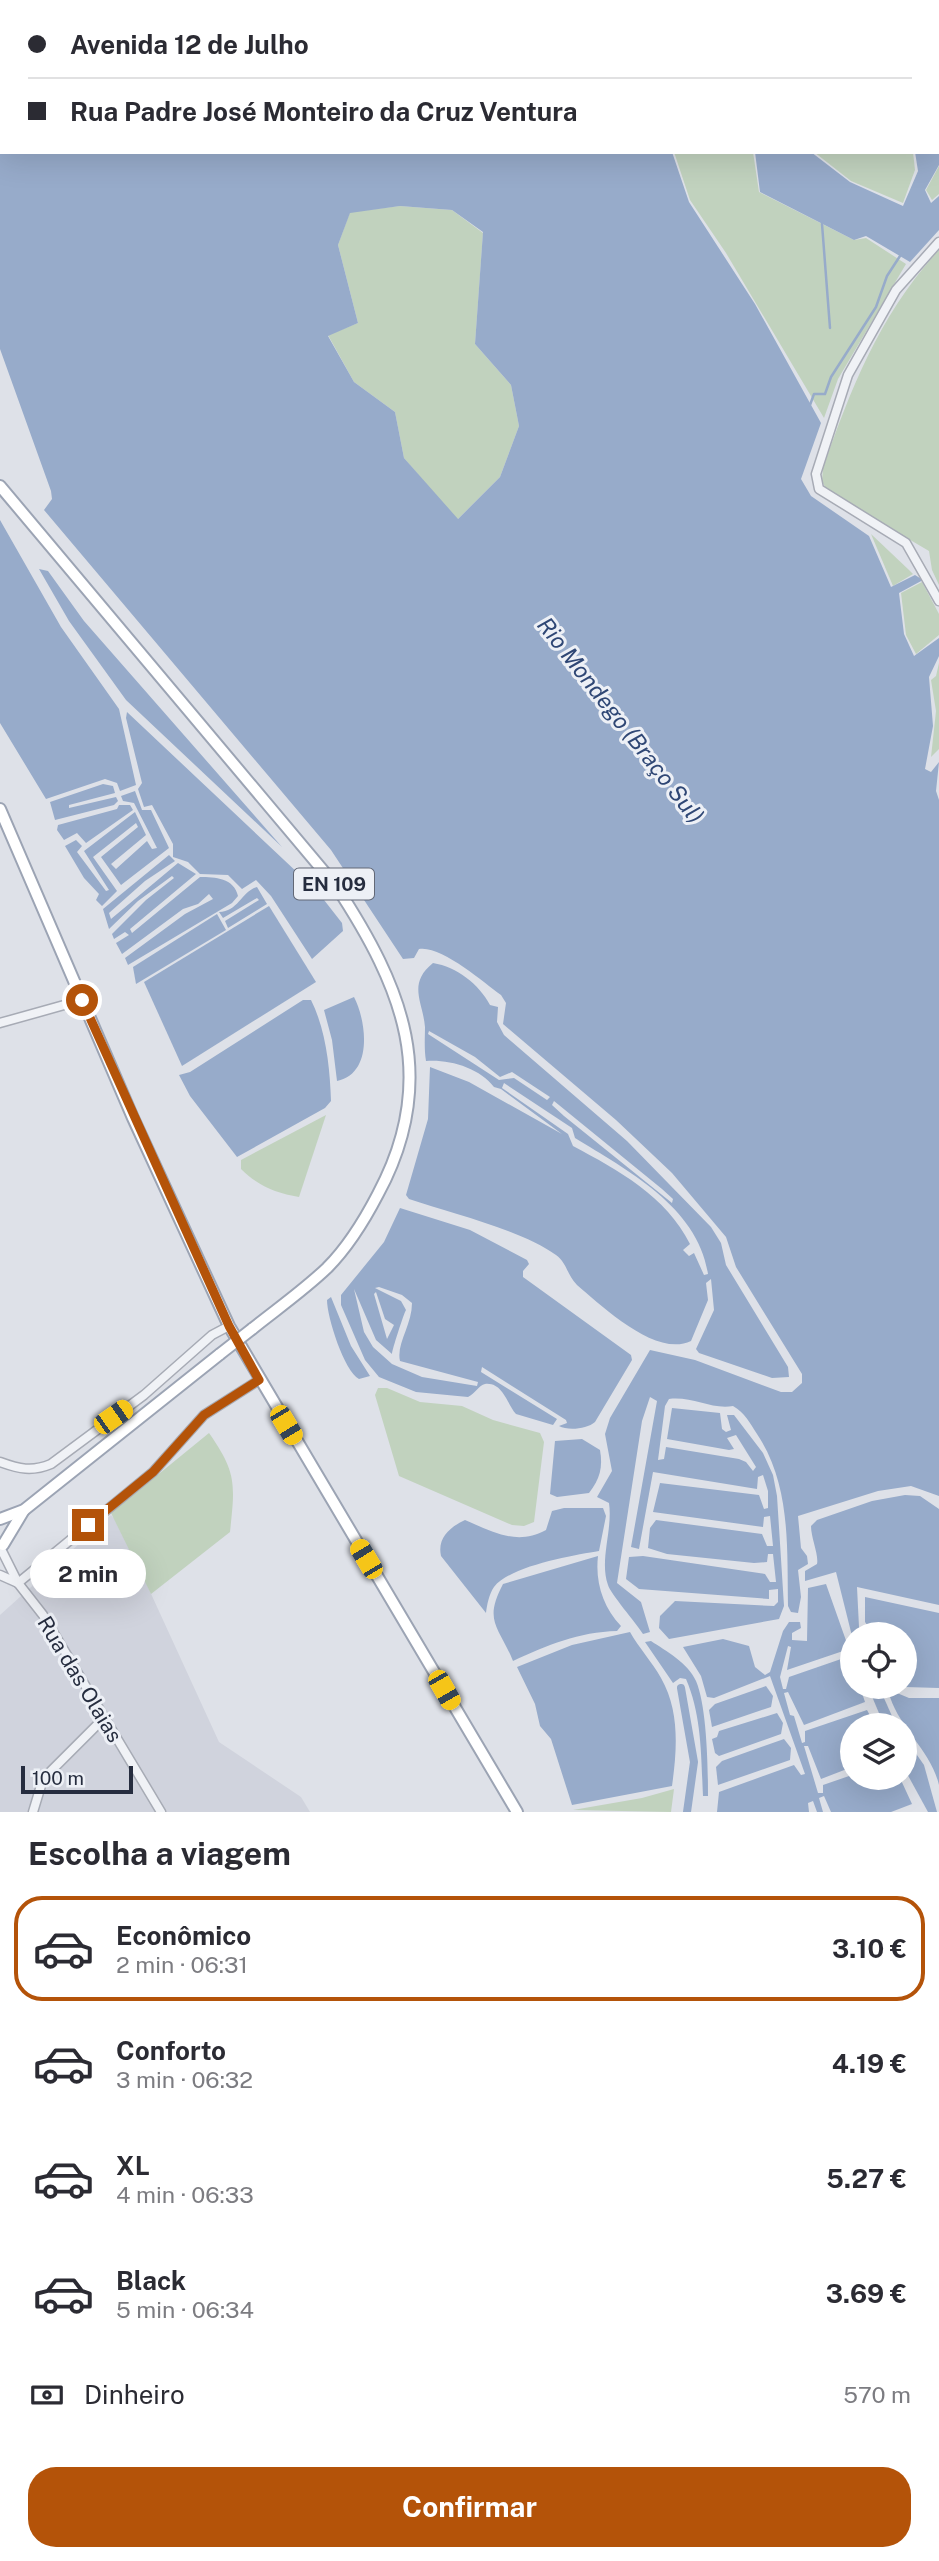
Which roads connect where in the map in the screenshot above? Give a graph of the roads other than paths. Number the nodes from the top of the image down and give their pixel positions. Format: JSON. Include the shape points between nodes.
{"nodes":[{"id":1,"x":939,"y":242,"type":"edge"},
{"id":2,"x":0,"y":486,"type":"edge"},
{"id":3,"x":939,"y":601,"type":"edge"},
{"id":4,"x":0,"y":809,"type":"edge"},
{"id":5,"x":82,"y":1000,"type":"junction"},
{"id":6,"x":0,"y":1023,"type":"edge"},
{"id":7,"x":229,"y":1326,"type":"junction"},
{"id":8,"x":259,"y":1380,"type":"junction"},
{"id":9,"x":0,"y":1462,"type":"edge"},
{"id":10,"x":24,"y":1510,"type":"junction"},
{"id":11,"x":0,"y":1519,"type":"edge"},
{"id":12,"x":1,"y":1547,"type":"edge"},
{"id":13,"x":0,"y":1575,"type":"edge"},
{"id":14,"x":19,"y":1583,"type":"junction"},
{"id":15,"x":104,"y":1718,"type":"junction"},
{"id":16,"x":33,"y":1812,"type":"edge"},
{"id":17,"x":161,"y":1812,"type":"edge"},
{"id":18,"x":517,"y":1812,"type":"edge"}],
"edges":[{"from":1,"to":3,"type":"street","via":[[896,290],[848,375],[816,474],[819,489],[906,543]]},
{"from":2,"to":10,"type":"main road","number":"EN 109","bridge":true,"via":[[336,886],[391,983],[404,1023],[411,1069],[407,1115],[393,1167],[362,1226],[328,1267]]},
{"from":4,"to":5,"type":"main road"},
{"from":5,"to":6,"type":"street"},
{"from":5,"to":7,"type":"main road"},
{"from":7,"to":8,"type":"main road"},
{"from":7,"to":9,"type":"street","via":[[51,1464],[22,1470]]},
{"from":8,"to":14,"type":"street","via":[[204,1415],[153,1472]]},
{"from":8,"to":18,"type":"main road"},
{"from":10,"to":11,"type":"main road"},
{"from":10,"to":12,"type":"main road"},
{"from":12,"to":14,"type":"street","name":"Rua das Olaias"},
{"from":13,"to":14,"type":"street"},
{"from":14,"to":15,"type":"street","name":"Rua das Olaias"},
{"from":15,"to":16,"type":"street","via":[[43,1779]]},
{"from":15,"to":17,"type":"street","name":"Rua das Olaias"}]}
